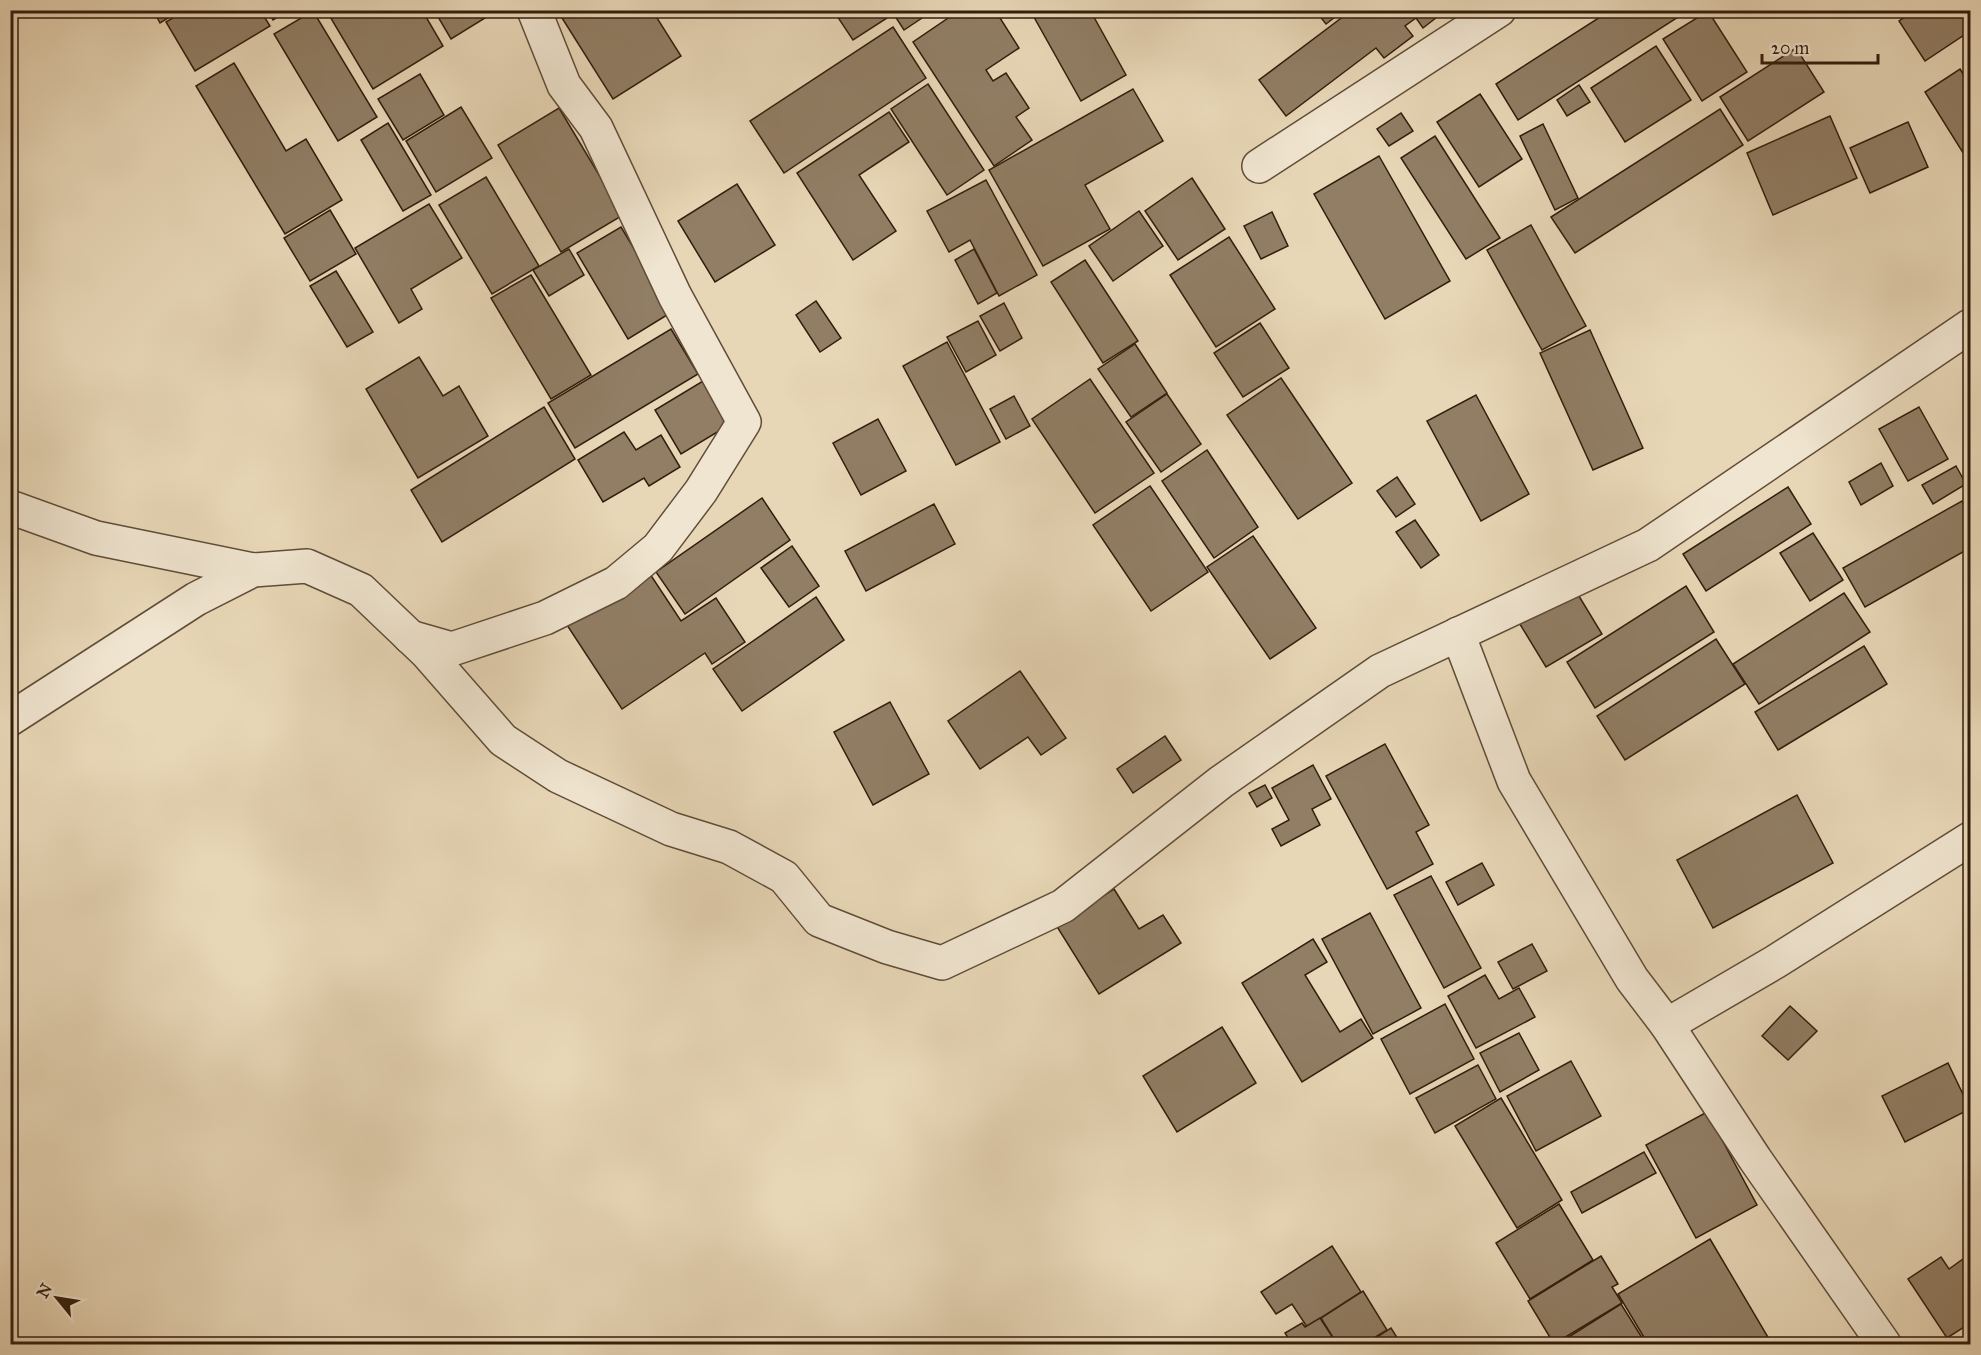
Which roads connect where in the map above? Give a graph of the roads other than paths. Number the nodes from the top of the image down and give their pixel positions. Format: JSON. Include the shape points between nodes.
{"nodes":[{"id":1,"x":534,"y":10,"type":"edge"},
{"id":2,"x":1499,"y":10,"type":"edge"},
{"id":3,"x":1259,"y":166,"type":"dead end"},
{"id":4,"x":1971,"y":326,"type":"edge"},
{"id":5,"x":10,"y":507,"type":"edge"},
{"id":6,"x":253,"y":570,"type":"junction"},
{"id":7,"x":1458,"y":634,"type":"junction"},
{"id":8,"x":410,"y":638,"type":"junction"},
{"id":9,"x":10,"y":719,"type":"edge"},
{"id":10,"x":1971,"y":839,"type":"edge"},
{"id":11,"x":1667,"y":1025,"type":"junction"},
{"id":12,"x":1884,"y":1344,"type":"edge"}],
"edges":[{"from":1,"to":8,"type":"street","via":[[564,85],[596,128],[675,296],[744,422],[701,491],[658,548],[616,583],[545,618],[452,649]]},
{"from":2,"to":3,"type":"street"},
{"from":4,"to":7,"type":"street","via":[[1648,545]]},
{"from":5,"to":6,"type":"street","via":[[96,538]]},
{"from":6,"to":8,"type":"street","via":[[307,566],[361,590]]},
{"from":6,"to":9,"type":"street","via":[[196,599]]},
{"from":7,"to":8,"type":"street","via":[[1370,677],[1221,782],[1063,906],[942,963],[887,947],[819,920],[784,877],[729,848],[671,829],[558,776],[503,740]]},
{"from":7,"to":11,"type":"street","via":[[1515,781],[1632,979]]},
{"from":10,"to":11,"type":"street"},
{"from":11,"to":12,"type":"street"}]}
